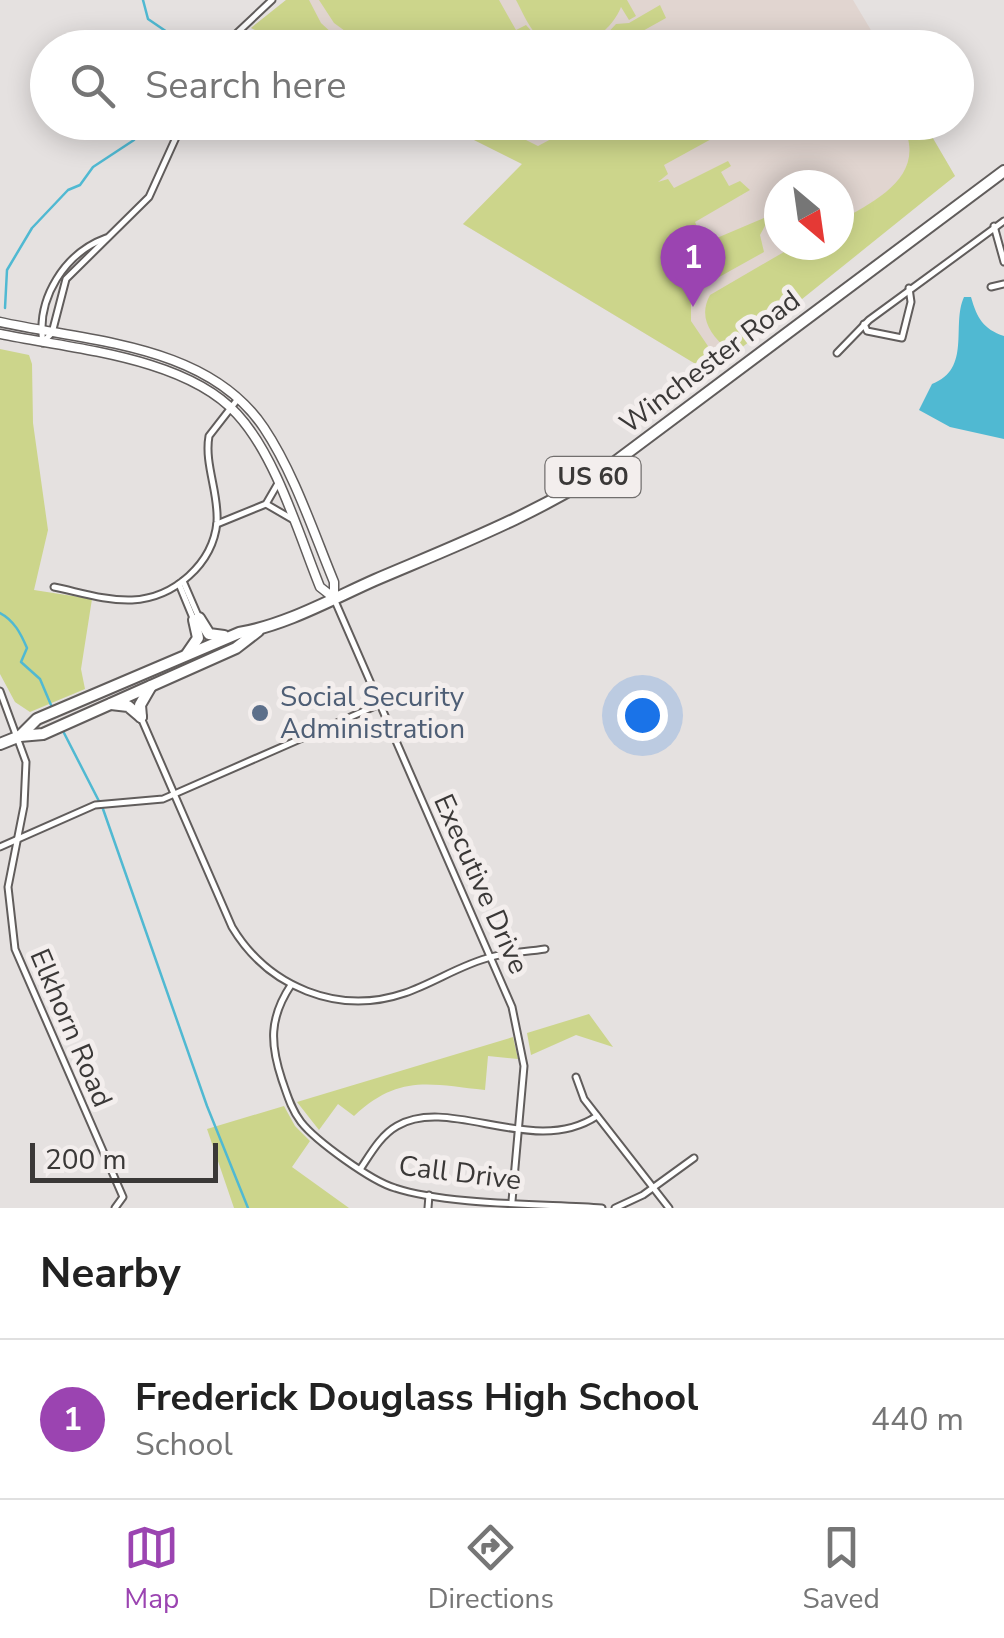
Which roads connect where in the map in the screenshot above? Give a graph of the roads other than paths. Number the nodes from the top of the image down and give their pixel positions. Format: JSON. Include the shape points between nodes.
{"nodes":[{"id":1,"x":272,"y":0,"type":"edge"},
{"id":2,"x":240,"y":30,"type":"edge"},
{"id":3,"x":175,"y":140,"type":"edge"},
{"id":4,"x":1004,"y":171,"type":"edge"},
{"id":5,"x":1004,"y":221,"type":"edge"},
{"id":6,"x":994,"y":226,"type":"junction"},
{"id":7,"x":108,"y":237,"type":"junction"},
{"id":8,"x":1004,"y":262,"type":"edge"},
{"id":9,"x":1004,"y":284,"type":"edge"},
{"id":10,"x":992,"y":287,"type":"dead end"},
{"id":11,"x":908,"y":288,"type":"junction"},
{"id":12,"x":0,"y":322,"type":"edge"},
{"id":13,"x":864,"y":324,"type":"junction"},
{"id":14,"x":41,"y":330,"type":"junction"},
{"id":15,"x":52,"y":333,"type":"junction"},
{"id":16,"x":0,"y":334,"type":"edge"},
{"id":17,"x":43,"y":343,"type":"junction"},
{"id":18,"x":837,"y":353,"type":"dead end"},
{"id":19,"x":238,"y":398,"type":"junction"},
{"id":20,"x":230,"y":408,"type":"junction"},
{"id":21,"x":277,"y":485,"type":"junction"},
{"id":22,"x":266,"y":504,"type":"junction"},
{"id":23,"x":292,"y":519,"type":"junction"},
{"id":24,"x":217,"y":524,"type":"junction"},
{"id":25,"x":181,"y":583,"type":"junction"},
{"id":26,"x":54,"y":587,"type":"dead end"},
{"id":27,"x":334,"y":598,"type":"junction"},
{"id":28,"x":196,"y":618,"type":"junction"},
{"id":29,"x":259,"y":629,"type":"junction"},
{"id":30,"x":240,"y":632,"type":"junction"},
{"id":31,"x":184,"y":657,"type":"junction"},
{"id":32,"x":152,"y":685,"type":"junction"},
{"id":33,"x":0,"y":691,"type":"edge"},
{"id":34,"x":108,"y":704,"type":"junction"},
{"id":35,"x":380,"y":704,"type":"junction"},
{"id":36,"x":141,"y":717,"type":"junction"},
{"id":37,"x":20,"y":736,"type":"junction"},
{"id":38,"x":0,"y":744,"type":"edge"},
{"id":39,"x":174,"y":794,"type":"junction"},
{"id":40,"x":15,"y":840,"type":"junction"},
{"id":41,"x":0,"y":847,"type":"edge"},
{"id":42,"x":545,"y":949,"type":"dead end"},
{"id":43,"x":490,"y":957,"type":"junction"},
{"id":44,"x":291,"y":985,"type":"junction"},
{"id":45,"x":576,"y":1077,"type":"dead end"},
{"id":46,"x":597,"y":1116,"type":"junction"},
{"id":47,"x":518,"y":1128,"type":"junction"},
{"id":48,"x":694,"y":1158,"type":"dead end"},
{"id":49,"x":360,"y":1168,"type":"junction"},
{"id":50,"x":654,"y":1188,"type":"junction"},
{"id":51,"x":428,"y":1195,"type":"junction"},
{"id":52,"x":512,"y":1201,"type":"junction"},
{"id":53,"x":115,"y":1208,"type":"edge"},
{"id":54,"x":428,"y":1208,"type":"edge"},
{"id":55,"x":602,"y":1208,"type":"edge"},
{"id":56,"x":615,"y":1208,"type":"edge"},
{"id":57,"x":669,"y":1208,"type":"edge"}],
"edges":[{"from":1,"to":2,"type":"street"},
{"from":3,"to":7,"type":"street","via":[[149,197]]},
{"from":4,"to":27,"type":"highway","name":"Winchester Road","number":"US 60","via":[[596,475],[524,515]]},
{"from":5,"to":6,"type":"street"},
{"from":6,"to":8,"type":"street"},
{"from":6,"to":11,"type":"street"},
{"from":7,"to":14,"type":"street","via":[[65,265]]},
{"from":7,"to":15,"type":"street","via":[[66,279]]},
{"from":9,"to":10,"type":"street"},
{"from":11,"to":13,"type":"street"},
{"from":11,"to":13,"type":"street","via":[[902,338],[867,332]]},
{"from":12,"to":14,"type":"main road"},
{"from":13,"to":18,"type":"street"},
{"from":14,"to":15,"type":"main road"},
{"from":14,"to":17,"type":"street"},
{"from":15,"to":17,"type":"street"},
{"from":15,"to":19,"type":"main road","via":[[183,363]]},
{"from":16,"to":17,"type":"main road"},
{"from":17,"to":20,"type":"main road","via":[[161,368]]},
{"from":19,"to":20,"type":"street"},
{"from":19,"to":27,"type":"main road","via":[[282,460],[334,582]]},
{"from":20,"to":21,"type":"main road","via":[[258,444]]},
{"from":20,"to":24,"type":"street","via":[[208,442]]},
{"from":21,"to":22,"type":"street"},
{"from":21,"to":23,"type":"main road"},
{"from":22,"to":23,"type":"street"},
{"from":22,"to":24,"type":"street"},
{"from":23,"to":27,"type":"main road","via":[[320,587]]},
{"from":24,"to":25,"type":"street","via":[[205,558]]},
{"from":25,"to":26,"type":"street","via":[[126,600]]},
{"from":25,"to":28,"type":"street"},
{"from":27,"to":29,"type":"highway","name":"Winchester Road","number":"US 60"},
{"from":27,"to":35,"type":"street","name":"Executive Drive"},
{"from":28,"to":30,"type":"highway","via":[[213,636]]},
{"from":28,"to":31,"type":"highway","via":[[198,638]]},
{"from":29,"to":30,"type":"highway","name":"Winchester Road","number":"US 60"},
{"from":29,"to":32,"type":"highway","name":"Winchester Road","number":"US 60","via":[[236,648]]},
{"from":30,"to":31,"type":"highway","name":"Winchester Road","number":"US 60"},
{"from":31,"to":37,"type":"highway","name":"Winchester Road","number":"US 60","via":[[37,720]]},
{"from":32,"to":34,"type":"highway","name":"Winchester Road","number":"US 60"},
{"from":32,"to":36,"type":"highway"},
{"from":33,"to":37,"type":"street","name":"Elkhorn Road"},
{"from":34,"to":36,"type":"highway","via":[[128,706]]},
{"from":34,"to":37,"type":"highway","name":"Winchester Road","number":"US 60","via":[[43,734]]},
{"from":35,"to":39,"type":"street"},
{"from":35,"to":43,"type":"street","name":"Executive Drive"},
{"from":36,"to":39,"type":"street"},
{"from":37,"to":38,"type":"highway","name":"Winchester Road","number":"US 60"},
{"from":37,"to":40,"type":"street","name":"Elkhorn Road","via":[[26,784]]},
{"from":39,"to":40,"type":"street","via":[[95,804]]},
{"from":39,"to":44,"type":"street","via":[[242,942]]},
{"from":40,"to":41,"type":"street"},
{"from":40,"to":53,"type":"street","name":"Elkhorn Road","via":[[8,898],[20,965],[123,1202]]},
{"from":42,"to":43,"type":"street"},
{"from":43,"to":44,"type":"street","via":[[388,998],[343,1000]]},
{"from":43,"to":47,"type":"street","name":"Executive Drive","via":[[522,1050]]},
{"from":44,"to":49,"type":"street","name":"Call Drive","via":[[271,1038],[289,1099],[308,1130]]},
{"from":45,"to":46,"type":"street"},
{"from":46,"to":47,"type":"street","via":[[567,1132]]},
{"from":46,"to":50,"type":"street"},
{"from":47,"to":49,"type":"street","via":[[408,1120],[390,1130]]},
{"from":47,"to":52,"type":"street","name":"Executive Drive"},
{"from":48,"to":50,"type":"street"},
{"from":49,"to":51,"type":"street","name":"Call Drive","via":[[386,1185]]},
{"from":50,"to":56,"type":"street"},
{"from":50,"to":57,"type":"street"},
{"from":51,"to":52,"type":"street","name":"Call Drive"},
{"from":51,"to":54,"type":"street"},
{"from":52,"to":55,"type":"street","name":"Call Drive"}]}
